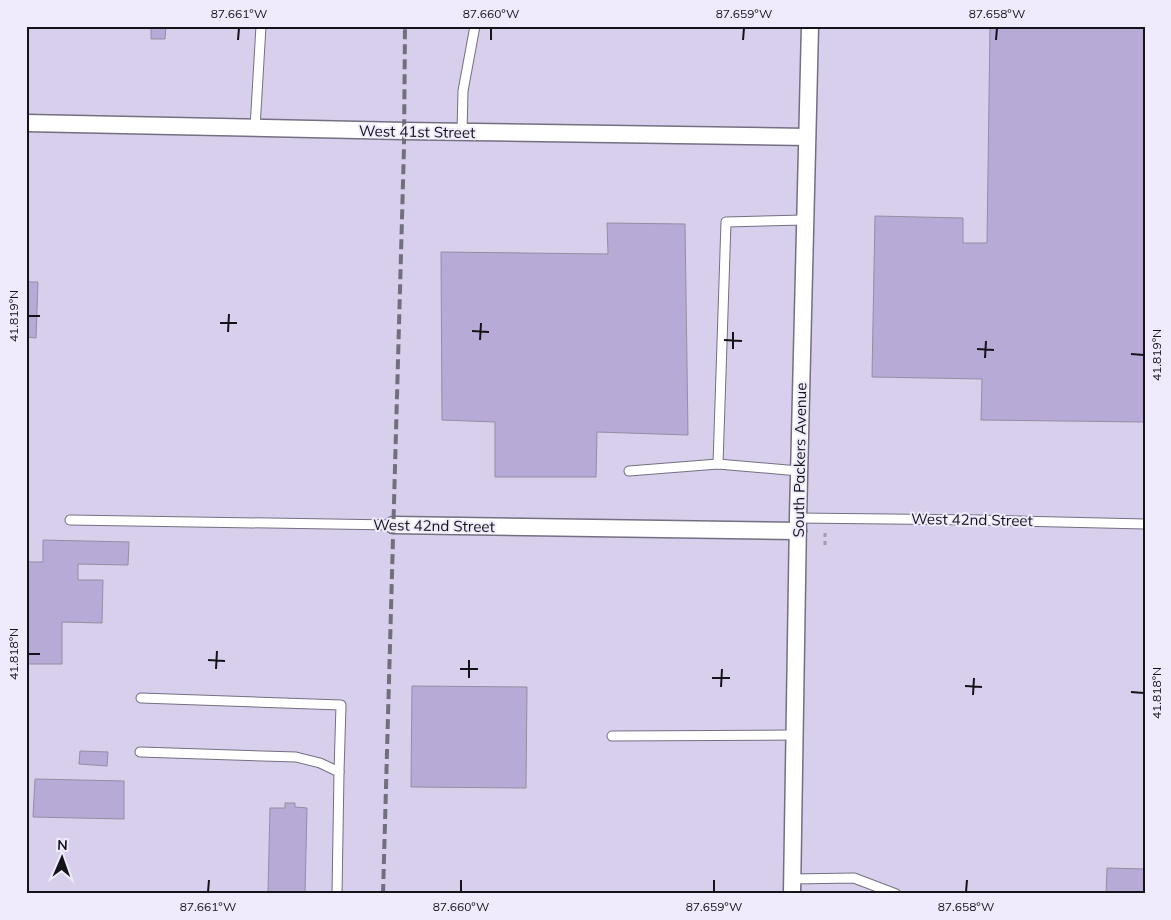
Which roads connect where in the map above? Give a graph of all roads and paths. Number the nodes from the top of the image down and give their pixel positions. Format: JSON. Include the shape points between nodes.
{"nodes":[{"id":1,"x":262,"y":26,"type":"edge"},
{"id":2,"x":475,"y":26,"type":"edge"},
{"id":3,"x":810,"y":26,"type":"edge"},
{"id":4,"x":26,"y":123,"type":"edge"},
{"id":5,"x":255,"y":128,"type":"junction"},
{"id":6,"x":462,"y":132,"type":"junction"},
{"id":7,"x":807,"y":137,"type":"junction"},
{"id":8,"x":805,"y":220,"type":"junction"},
{"id":9,"x":718,"y":464,"type":"junction"},
{"id":10,"x":629,"y":471,"type":"dead end"},
{"id":11,"x":799,"y":471,"type":"junction"},
{"id":12,"x":70,"y":520,"type":"dead end"},
{"id":13,"x":1145,"y":524,"type":"edge"},
{"id":14,"x":393,"y":525,"type":"joint"},
{"id":15,"x":798,"y":525,"type":"junction"},
{"id":16,"x":141,"y":698,"type":"dead end"},
{"id":17,"x":795,"y":735,"type":"junction"},
{"id":18,"x":612,"y":736,"type":"dead end"},
{"id":19,"x":140,"y":752,"type":"dead end"},
{"id":20,"x":339,"y":772,"type":"junction"},
{"id":21,"x":792,"y":886,"type":"edge"},
{"id":22,"x":337,"y":894,"type":"edge"},
{"id":23,"x":896,"y":894,"type":"edge"}],
"edges":[{"from":1,"to":5,"type":"lane"},
{"from":2,"to":6,"type":"lane","via":[[463,91]]},
{"from":3,"to":7,"type":"street","name":"South Packers Avenue"},
{"from":4,"to":5,"type":"street","name":"West 41st Street"},
{"from":5,"to":6,"type":"street","name":"West 41st Street"},
{"from":6,"to":7,"type":"street","name":"West 41st Street"},
{"from":7,"to":8,"type":"street","name":"South Packers Avenue"},
{"from":8,"to":9,"type":"lane","via":[[726,222]]},
{"from":8,"to":11,"type":"street","name":"South Packers Avenue"},
{"from":9,"to":10,"type":"lane"},
{"from":9,"to":11,"type":"lane"},
{"from":11,"to":15,"type":"street","name":"South Packers Avenue"},
{"from":12,"to":14,"type":"lane","name":"West 42nd Street"},
{"from":13,"to":15,"type":"lane","name":"West 42nd Street","via":[[978,520]]},
{"from":14,"to":15,"type":"street","name":"West 42nd Street"},
{"from":15,"to":17,"type":"street","name":"South Packers Avenue"},
{"from":16,"to":20,"type":"lane","via":[[341,706]]},
{"from":17,"to":18,"type":"lane"},
{"from":17,"to":21,"type":"street","name":"South Packers Avenue"},
{"from":19,"to":20,"type":"lane","via":[[296,757]]},
{"from":20,"to":22,"type":"lane"},
{"from":21,"to":23,"type":"lane","via":[[854,878]]}]}
